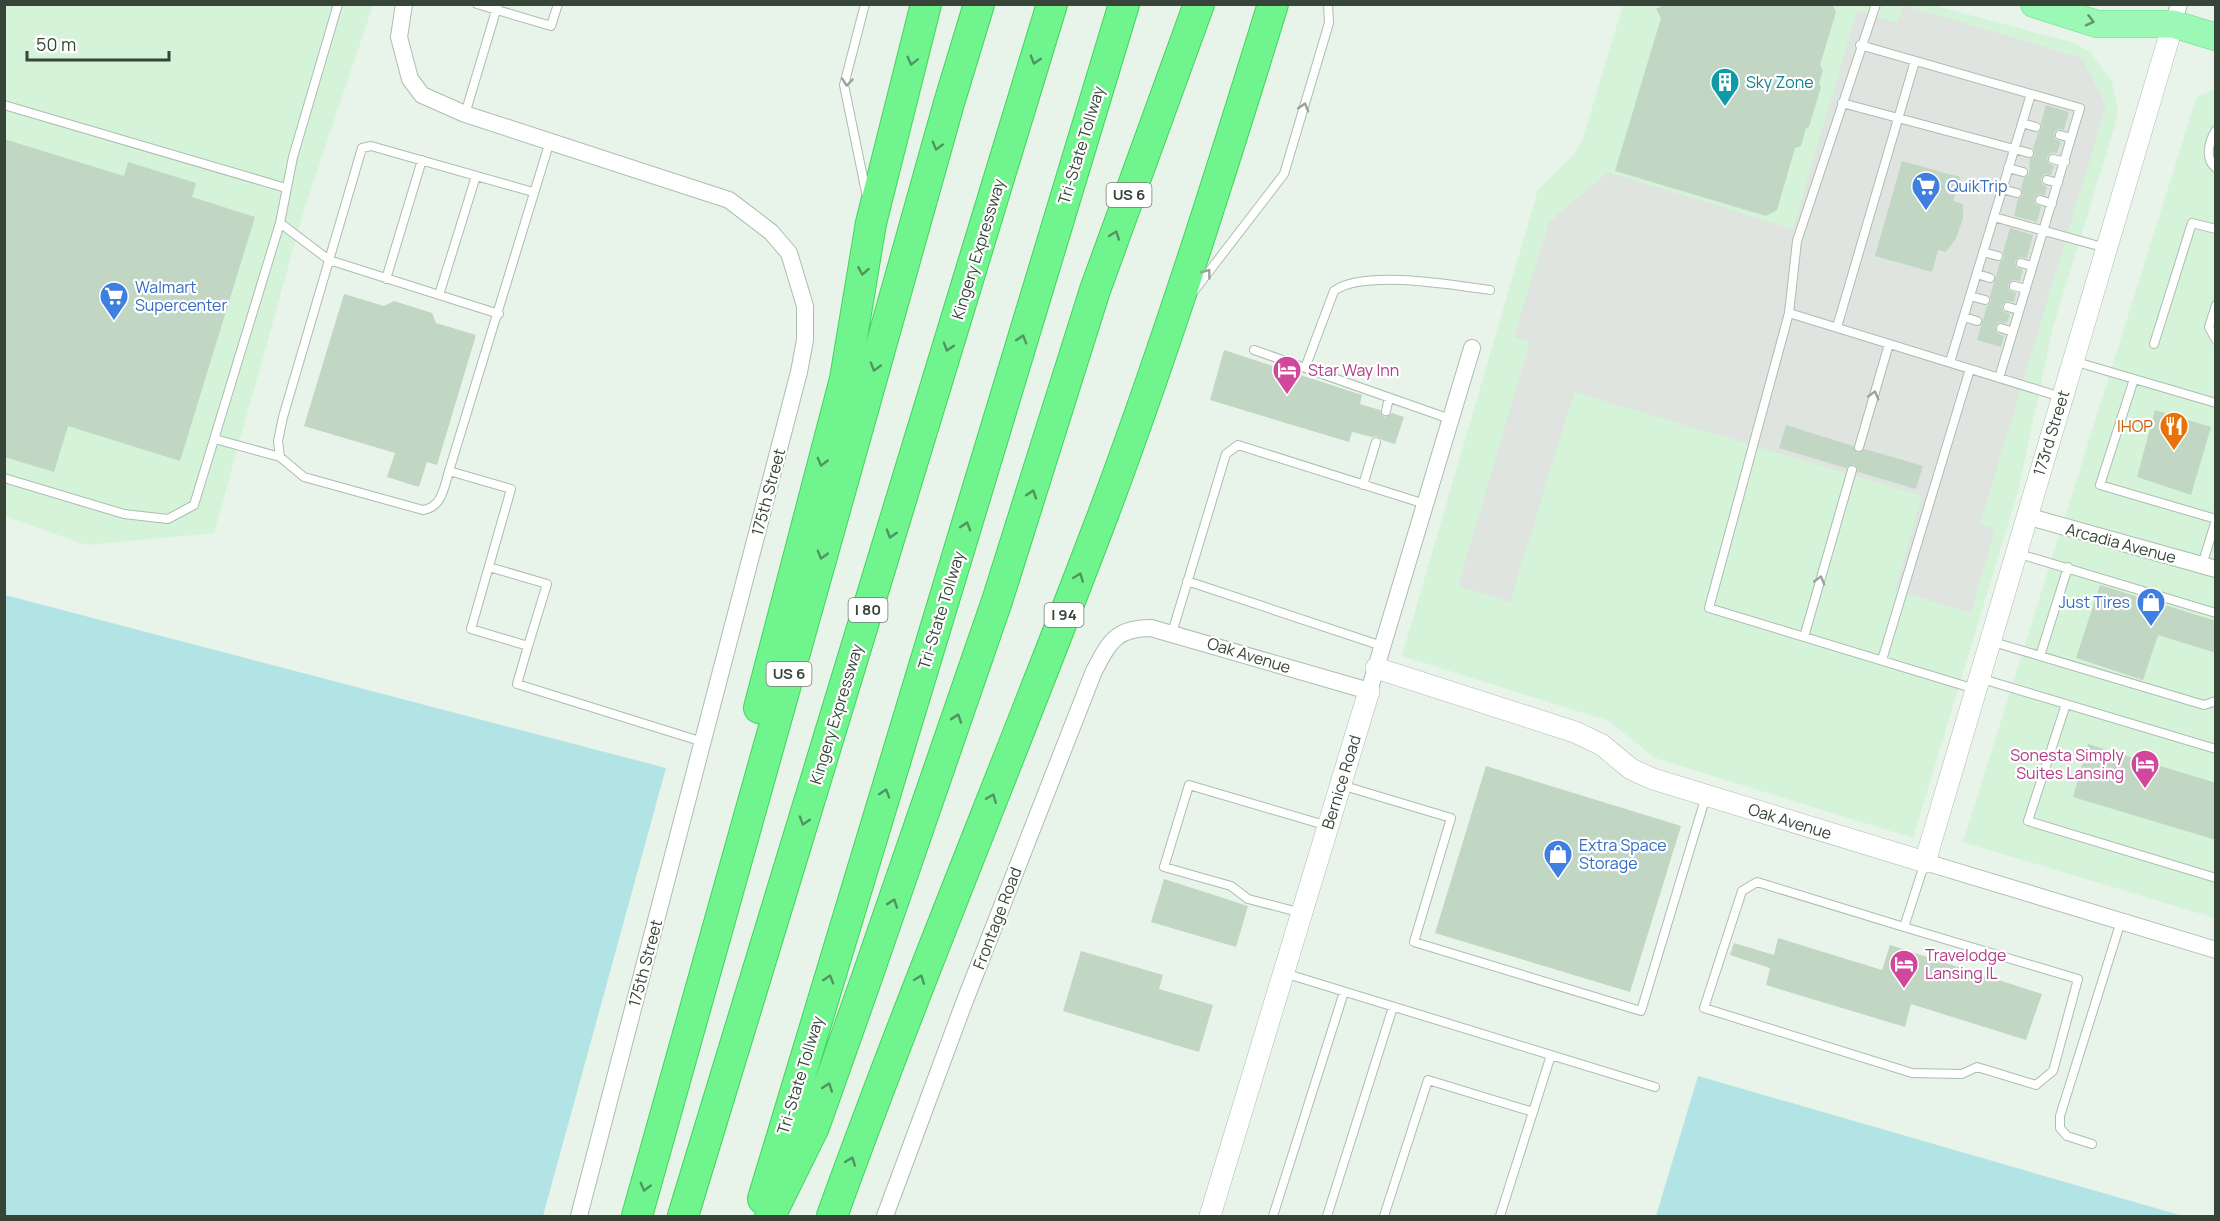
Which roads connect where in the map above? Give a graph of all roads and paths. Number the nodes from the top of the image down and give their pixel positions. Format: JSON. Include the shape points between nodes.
{"nodes":[{"id":1,"x":338,"y":4,"type":"edge"},
{"id":2,"x":404,"y":4,"type":"edge"},
{"id":3,"x":477,"y":4,"type":"edge"},
{"id":4,"x":558,"y":4,"type":"edge"},
{"id":5,"x":865,"y":4,"type":"edge"},
{"id":6,"x":926,"y":4,"type":"edge"},
{"id":7,"x":979,"y":4,"type":"edge"},
{"id":8,"x":1052,"y":4,"type":"edge"},
{"id":9,"x":1124,"y":4,"type":"edge"},
{"id":10,"x":1186,"y":4,"type":"edge"},
{"id":11,"x":1198,"y":4,"type":"edge"},
{"id":12,"x":1273,"y":4,"type":"edge"},
{"id":13,"x":1328,"y":4,"type":"edge"},
{"id":14,"x":1876,"y":4,"type":"edge"},
{"id":15,"x":2034,"y":4,"type":"edge"},
{"id":16,"x":2146,"y":4,"type":"edge"},
{"id":17,"x":497,"y":7,"type":"edge"},
{"id":18,"x":2176,"y":14,"type":"edge"},
{"id":19,"x":2216,"y":37,"type":"edge"},
{"id":20,"x":1860,"y":45,"type":"junction"},
{"id":21,"x":1915,"y":61,"type":"junction"},
{"id":22,"x":2031,"y":94,"type":"junction"},
{"id":23,"x":1163,"y":100,"type":"junction"},
{"id":24,"x":1842,"y":103,"type":"junction"},
{"id":25,"x":4,"y":105,"type":"edge"},
{"id":26,"x":465,"y":114,"type":"junction"},
{"id":27,"x":1897,"y":117,"type":"junction"},
{"id":28,"x":2022,"y":123,"type":"junction"},
{"id":29,"x":2036,"y":127,"type":"dead end"},
{"id":30,"x":2216,"y":130,"type":"edge"},
{"id":31,"x":2060,"y":135,"type":"dead end"},
{"id":32,"x":2071,"y":138,"type":"junction"},
{"id":33,"x":550,"y":140,"type":"junction"},
{"id":34,"x":2014,"y":149,"type":"junction"},
{"id":35,"x":2029,"y":153,"type":"dead end"},
{"id":36,"x":2053,"y":159,"type":"dead end"},
{"id":37,"x":422,"y":160,"type":"junction"},
{"id":38,"x":2065,"y":162,"type":"junction"},
{"id":39,"x":2008,"y":168,"type":"junction"},
{"id":40,"x":2216,"y":168,"type":"edge"},
{"id":41,"x":2023,"y":172,"type":"dead end"},
{"id":42,"x":476,"y":176,"type":"junction"},
{"id":43,"x":2047,"y":180,"type":"dead end"},
{"id":44,"x":2058,"y":183,"type":"junction"},
{"id":45,"x":286,"y":188,"type":"junction"},
{"id":46,"x":2002,"y":189,"type":"junction"},
{"id":47,"x":533,"y":192,"type":"junction"},
{"id":48,"x":2017,"y":193,"type":"dead end"},
{"id":49,"x":2040,"y":200,"type":"dead end"},
{"id":50,"x":2052,"y":204,"type":"junction"},
{"id":51,"x":1994,"y":217,"type":"junction"},
{"id":52,"x":280,"y":222,"type":"junction"},
{"id":53,"x":871,"y":223,"type":"junction"},
{"id":54,"x":2216,"y":229,"type":"edge"},
{"id":55,"x":2043,"y":231,"type":"junction"},
{"id":56,"x":2106,"y":248,"type":"junction"},
{"id":57,"x":1983,"y":252,"type":"junction"},
{"id":58,"x":1998,"y":256,"type":"dead end"},
{"id":59,"x":329,"y":260,"type":"junction"},
{"id":60,"x":2021,"y":263,"type":"dead end"},
{"id":61,"x":2032,"y":266,"type":"junction"},
{"id":62,"x":1977,"y":274,"type":"junction"},
{"id":63,"x":1990,"y":278,"type":"dead end"},
{"id":64,"x":386,"y":279,"type":"junction"},
{"id":65,"x":2014,"y":286,"type":"dead end"},
{"id":66,"x":2026,"y":289,"type":"junction"},
{"id":67,"x":1490,"y":290,"type":"dead end"},
{"id":68,"x":439,"y":295,"type":"junction"},
{"id":69,"x":1970,"y":296,"type":"junction"},
{"id":70,"x":1985,"y":300,"type":"dead end"},
{"id":71,"x":2216,"y":305,"type":"edge"},
{"id":72,"x":2008,"y":307,"type":"dead end"},
{"id":73,"x":2019,"y":310,"type":"junction"},
{"id":74,"x":1789,"y":313,"type":"junction"},
{"id":75,"x":498,"y":314,"type":"junction"},
{"id":76,"x":1964,"y":316,"type":"junction"},
{"id":77,"x":1172,"y":320,"type":"junction"},
{"id":78,"x":1977,"y":321,"type":"dead end"},
{"id":79,"x":1837,"y":327,"type":"junction"},
{"id":80,"x":2001,"y":328,"type":"dead end"},
{"id":81,"x":2013,"y":332,"type":"junction"},
{"id":82,"x":2216,"y":340,"type":"edge"},
{"id":83,"x":1889,"y":344,"type":"junction"},
{"id":84,"x":2154,"y":344,"type":"dead end"},
{"id":85,"x":1472,"y":348,"type":"dead end"},
{"id":86,"x":1254,"y":350,"type":"dead end"},
{"id":87,"x":2073,"y":361,"type":"junction"},
{"id":88,"x":1950,"y":362,"type":"junction"},
{"id":89,"x":1305,"y":369,"type":"junction"},
{"id":90,"x":1970,"y":369,"type":"junction"},
{"id":91,"x":1999,"y":378,"type":"junction"},
{"id":92,"x":2134,"y":379,"type":"junction"},
{"id":93,"x":2062,"y":397,"type":"junction"},
{"id":94,"x":1389,"y":398,"type":"junction"},
{"id":95,"x":2216,"y":403,"type":"edge"},
{"id":96,"x":1386,"y":411,"type":"dead end"},
{"id":97,"x":1450,"y":419,"type":"junction"},
{"id":98,"x":215,"y":439,"type":"junction"},
{"id":99,"x":1376,"y":442,"type":"dead end"},
{"id":100,"x":1859,"y":447,"type":"dead end"},
{"id":101,"x":280,"y":458,"type":"junction"},
{"id":102,"x":1852,"y":470,"type":"dead end"},
{"id":103,"x":449,"y":471,"type":"junction"},
{"id":104,"x":4,"y":478,"type":"edge"},
{"id":105,"x":1363,"y":484,"type":"junction"},
{"id":106,"x":1425,"y":504,"type":"junction"},
{"id":107,"x":2026,"y":516,"type":"junction"},
{"id":108,"x":2216,"y":520,"type":"edge"},
{"id":109,"x":2016,"y":553,"type":"junction"},
{"id":110,"x":489,"y":567,"type":"junction"},
{"id":111,"x":2068,"y":567,"type":"junction"},
{"id":112,"x":2209,"y":567,"type":"edge"},
{"id":113,"x":1187,"y":581,"type":"junction"},
{"id":114,"x":2216,"y":613,"type":"edge"},
{"id":115,"x":1128,"y":631,"type":"joint"},
{"id":116,"x":1172,"y":633,"type":"junction"},
{"id":117,"x":1804,"y":637,"type":"junction"},
{"id":118,"x":1990,"y":641,"type":"junction"},
{"id":119,"x":528,"y":646,"type":"junction"},
{"id":120,"x":1382,"y":646,"type":"junction"},
{"id":121,"x":2040,"y":656,"type":"junction"},
{"id":122,"x":1882,"y":660,"type":"junction"},
{"id":123,"x":1376,"y":668,"type":"junction"},
{"id":124,"x":1977,"y":683,"type":"junction"},
{"id":125,"x":1369,"y":691,"type":"junction"},
{"id":126,"x":2216,"y":701,"type":"edge"},
{"id":127,"x":2066,"y":704,"type":"junction"},
{"id":128,"x":703,"y":742,"type":"junction"},
{"id":129,"x":2216,"y":749,"type":"edge"},
{"id":130,"x":1340,"y":784,"type":"junction"},
{"id":131,"x":1706,"y":795,"type":"junction"},
{"id":132,"x":1328,"y":826,"type":"junction"},
{"id":133,"x":1925,"y":862,"type":"junction"},
{"id":134,"x":2216,"y":878,"type":"edge"},
{"id":135,"x":1302,"y":913,"type":"junction"},
{"id":136,"x":2121,"y":921,"type":"junction"},
{"id":137,"x":1904,"y":927,"type":"junction"},
{"id":138,"x":2216,"y":950,"type":"edge"},
{"id":139,"x":1283,"y":973,"type":"junction"},
{"id":140,"x":1344,"y":992,"type":"junction"},
{"id":141,"x":1393,"y":1007,"type":"junction"},
{"id":142,"x":1551,"y":1055,"type":"junction"},
{"id":143,"x":1655,"y":1087,"type":"dead end"},
{"id":144,"x":1533,"y":1112,"type":"junction"},
{"id":145,"x":2092,"y":1144,"type":"dead end"},
{"id":146,"x":653,"y":1158,"type":"junction"},
{"id":147,"x":579,"y":1216,"type":"edge"},
{"id":148,"x":637,"y":1216,"type":"edge"},
{"id":149,"x":683,"y":1216,"type":"edge"},
{"id":150,"x":758,"y":1216,"type":"edge"},
{"id":151,"x":770,"y":1216,"type":"edge"},
{"id":152,"x":832,"y":1216,"type":"edge"},
{"id":153,"x":885,"y":1216,"type":"edge"},
{"id":154,"x":1210,"y":1216,"type":"edge"},
{"id":155,"x":1273,"y":1216,"type":"edge"},
{"id":156,"x":1327,"y":1216,"type":"edge"},
{"id":157,"x":1384,"y":1216,"type":"edge"},
{"id":158,"x":1500,"y":1216,"type":"edge"}],
"edges":[{"from":1,"to":45,"type":"lane"},
{"from":2,"to":26,"type":"street","name":"175th Street","via":[[399,37],[410,79],[422,95]]},
{"from":3,"to":17,"type":"lane"},
{"from":4,"to":17,"type":"lane","via":[[551,26]]},
{"from":5,"to":53,"type":"lane","one_way":true,"via":[[844,85]]},
{"from":6,"to":53,"type":"highway","one_way":true},
{"from":7,"to":146,"type":"highway","number":"US 6","one_way":true},
{"from":8,"to":149,"type":"highway","name":"Kingery Expressway","number":"I 80","one_way":true},
{"from":150,"to":9,"type":"highway","name":"Tri-State Tollway","one_way":true},
{"from":10,"to":23,"type":"highway"},
{"from":11,"to":23,"type":"highway","number":"US 6"},
{"from":12,"to":77,"type":"highway","number":"I 94"},
{"from":77,"to":13,"type":"lane","one_way":true,"via":[[1284,174],[1329,23]]},
{"from":14,"to":20,"type":"lane"},
{"from":15,"to":18,"type":"main road","one_way":true,"via":[[2097,24]]},
{"from":16,"to":18,"type":"main road"},
{"from":17,"to":26,"type":"lane"},
{"from":18,"to":19,"type":"main road"},
{"from":18,"to":56,"type":"street","name":"173rd Street"},
{"from":20,"to":21,"type":"lane"},
{"from":20,"to":24,"type":"lane"},
{"from":21,"to":22,"type":"lane"},
{"from":21,"to":27,"type":"lane"},
{"from":22,"to":28,"type":"lane"},
{"from":22,"to":32,"type":"lane","via":[[2080,108]]},
{"from":151,"to":23,"type":"highway","number":"US 6","one_way":true,"via":[[814,1127],[865,983],[1001,590],[1095,290]]},
{"from":24,"to":27,"type":"lane"},
{"from":24,"to":74,"type":"lane","via":[[1797,241]]},
{"from":25,"to":45,"type":"lane"},
{"from":26,"to":33,"type":"street","name":"175th Street"},
{"from":27,"to":34,"type":"lane"},
{"from":27,"to":79,"type":"lane"},
{"from":28,"to":29,"type":"lane"},
{"from":28,"to":34,"type":"lane"},
{"from":30,"to":40,"type":"lane","via":[[2208,151]]},
{"from":31,"to":32,"type":"lane"},
{"from":32,"to":38,"type":"lane"},
{"from":33,"to":47,"type":"lane"},
{"from":33,"to":128,"type":"street","name":"175th Street","via":[[729,200],[771,232],[789,253],[805,306],[805,340],[799,372]]},
{"from":34,"to":35,"type":"lane"},
{"from":34,"to":39,"type":"lane"},
{"from":36,"to":38,"type":"lane"},
{"from":37,"to":42,"type":"lane"},
{"from":37,"to":59,"type":"lane","via":[[371,146],[362,148]]},
{"from":37,"to":64,"type":"lane"},
{"from":38,"to":44,"type":"lane"},
{"from":39,"to":41,"type":"lane"},
{"from":39,"to":46,"type":"lane"},
{"from":42,"to":47,"type":"lane"},
{"from":42,"to":68,"type":"lane"},
{"from":43,"to":44,"type":"lane"},
{"from":44,"to":50,"type":"lane"},
{"from":45,"to":52,"type":"lane"},
{"from":46,"to":48,"type":"lane"},
{"from":46,"to":51,"type":"lane"},
{"from":47,"to":75,"type":"lane"},
{"from":49,"to":50,"type":"lane"},
{"from":50,"to":55,"type":"lane"},
{"from":51,"to":55,"type":"lane"},
{"from":51,"to":57,"type":"lane"},
{"from":52,"to":59,"type":"lane"},
{"from":52,"to":98,"type":"lane"},
{"from":53,"to":146,"type":"highway","one_way":true,"via":[[844,379],[674,1042]]},
{"from":54,"to":84,"type":"lane","via":[[2192,223]]},
{"from":55,"to":56,"type":"lane"},
{"from":55,"to":61,"type":"lane"},
{"from":56,"to":87,"type":"street","name":"173rd Street"},
{"from":57,"to":58,"type":"lane"},
{"from":57,"to":62,"type":"lane"},
{"from":59,"to":64,"type":"lane"},
{"from":59,"to":101,"type":"lane","via":[[283,417],[278,441]]},
{"from":60,"to":61,"type":"lane"},
{"from":61,"to":66,"type":"lane"},
{"from":62,"to":63,"type":"lane"},
{"from":62,"to":69,"type":"lane"},
{"from":64,"to":68,"type":"lane"},
{"from":65,"to":66,"type":"lane"},
{"from":66,"to":73,"type":"lane"},
{"from":67,"to":89,"type":"lane","via":[[1421,280],[1344,283],[1334,291]]},
{"from":68,"to":75,"type":"lane"},
{"from":69,"to":70,"type":"lane"},
{"from":69,"to":76,"type":"lane"},
{"from":71,"to":82,"type":"lane","via":[[2209,327]]},
{"from":72,"to":73,"type":"lane"},
{"from":73,"to":81,"type":"lane"},
{"from":74,"to":79,"type":"lane"},
{"from":74,"to":117,"type":"lane","via":[[1709,608]]},
{"from":75,"to":103,"type":"lane"},
{"from":76,"to":78,"type":"lane"},
{"from":76,"to":88,"type":"lane"},
{"from":152,"to":77,"type":"highway","number":"I 94","one_way":true,"via":[[1104,511]]},
{"from":79,"to":83,"type":"lane"},
{"from":80,"to":81,"type":"lane"},
{"from":81,"to":91,"type":"lane"},
{"from":83,"to":88,"type":"lane"},
{"from":100,"to":83,"type":"lane","one_way":true},
{"from":85,"to":97,"type":"street","name":"Bernice Road"},
{"from":86,"to":89,"type":"lane"},
{"from":87,"to":92,"type":"lane"},
{"from":87,"to":93,"type":"street","name":"173rd Street"},
{"from":88,"to":90,"type":"lane"},
{"from":89,"to":94,"type":"lane"},
{"from":90,"to":91,"type":"lane"},
{"from":90,"to":122,"type":"lane"},
{"from":91,"to":93,"type":"lane"},
{"from":92,"to":95,"type":"lane"},
{"from":92,"to":108,"type":"lane","via":[[2100,485]]},
{"from":93,"to":107,"type":"street","name":"173rd Street"},
{"from":94,"to":96,"type":"lane"},
{"from":94,"to":97,"type":"lane"},
{"from":97,"to":106,"type":"street","name":"Bernice Road"},
{"from":98,"to":101,"type":"lane"},
{"from":98,"to":104,"type":"lane","via":[[194,505],[168,519],[124,514]]},
{"from":99,"to":105,"type":"lane"},
{"from":101,"to":103,"type":"lane","via":[[304,477],[423,510],[439,502]]},
{"from":117,"to":102,"type":"lane","one_way":true},
{"from":103,"to":110,"type":"lane","via":[[511,489]]},
{"from":105,"to":106,"type":"lane"},
{"from":105,"to":113,"type":"lane","via":[[1238,446],[1226,454]]},
{"from":106,"to":120,"type":"street","name":"Bernice Road"},
{"from":107,"to":109,"type":"street","name":"173rd Street"},
{"from":107,"to":112,"type":"street","name":"Arcadia Avenue"},
{"from":108,"to":112,"type":"lane"},
{"from":109,"to":111,"type":"lane"},
{"from":109,"to":118,"type":"street","name":"173rd Street"},
{"from":110,"to":119,"type":"lane","via":[[471,629]]},
{"from":110,"to":119,"type":"lane","via":[[547,584]]},
{"from":111,"to":114,"type":"lane"},
{"from":111,"to":121,"type":"lane"},
{"from":113,"to":116,"type":"lane"},
{"from":113,"to":120,"type":"lane"},
{"from":115,"to":116,"type":"street","name":"Oak Avenue","via":[[1151,628]]},
{"from":115,"to":153,"type":"street","name":"Frontage Road","via":[[1109,643],[1094,671]]},
{"from":116,"to":125,"type":"street","name":"Oak Avenue"},
{"from":117,"to":122,"type":"lane"},
{"from":118,"to":121,"type":"lane"},
{"from":118,"to":124,"type":"street","name":"173rd Street"},
{"from":119,"to":128,"type":"lane","via":[[517,684]]},
{"from":120,"to":123,"type":"street","name":"Bernice Road"},
{"from":121,"to":126,"type":"lane","via":[[2204,705]]},
{"from":122,"to":124,"type":"lane"},
{"from":123,"to":125,"type":"street","name":"Bernice Road"},
{"from":123,"to":131,"type":"street","name":"Oak Avenue","via":[[1575,732],[1602,745],[1631,769]]},
{"from":124,"to":127,"type":"lane"},
{"from":124,"to":133,"type":"street","name":"173rd Street"},
{"from":125,"to":130,"type":"street","name":"Bernice Road"},
{"from":127,"to":129,"type":"lane"},
{"from":127,"to":134,"type":"lane","via":[[2028,821]]},
{"from":128,"to":147,"type":"street","name":"175th Street"},
{"from":130,"to":131,"type":"lane","via":[[1451,818],[1413,942],[1641,1011]]},
{"from":130,"to":132,"type":"street","name":"Bernice Road"},
{"from":131,"to":133,"type":"street","name":"Oak Avenue"},
{"from":132,"to":135,"type":"street","name":"Bernice Road"},
{"from":132,"to":135,"type":"lane","via":[[1189,785],[1164,867],[1231,886],[1248,899]]},
{"from":133,"to":136,"type":"street","name":"Oak Avenue"},
{"from":133,"to":137,"type":"lane"},
{"from":135,"to":139,"type":"street","name":"Bernice Road"},
{"from":136,"to":138,"type":"street","name":"Oak Avenue"},
{"from":136,"to":145,"type":"lane","via":[[2060,1116],[2060,1128],[2067,1136]]},
{"from":137,"to":137,"type":"lane","via":[[2078,979],[2053,1071],[2036,1085],[1977,1067],[1962,1074],[1912,1073],[1704,1008],[1742,891],[1757,882]]},
{"from":139,"to":140,"type":"lane"},
{"from":139,"to":154,"type":"street","name":"Bernice Road"},
{"from":140,"to":141,"type":"lane"},
{"from":140,"to":155,"type":"lane"},
{"from":141,"to":142,"type":"lane"},
{"from":141,"to":156,"type":"lane"},
{"from":142,"to":143,"type":"lane"},
{"from":142,"to":144,"type":"lane"},
{"from":144,"to":157,"type":"lane","via":[[1428,1080]]},
{"from":144,"to":158,"type":"lane"},
{"from":146,"to":148,"type":"highway","number":"US 6","one_way":true}]}
